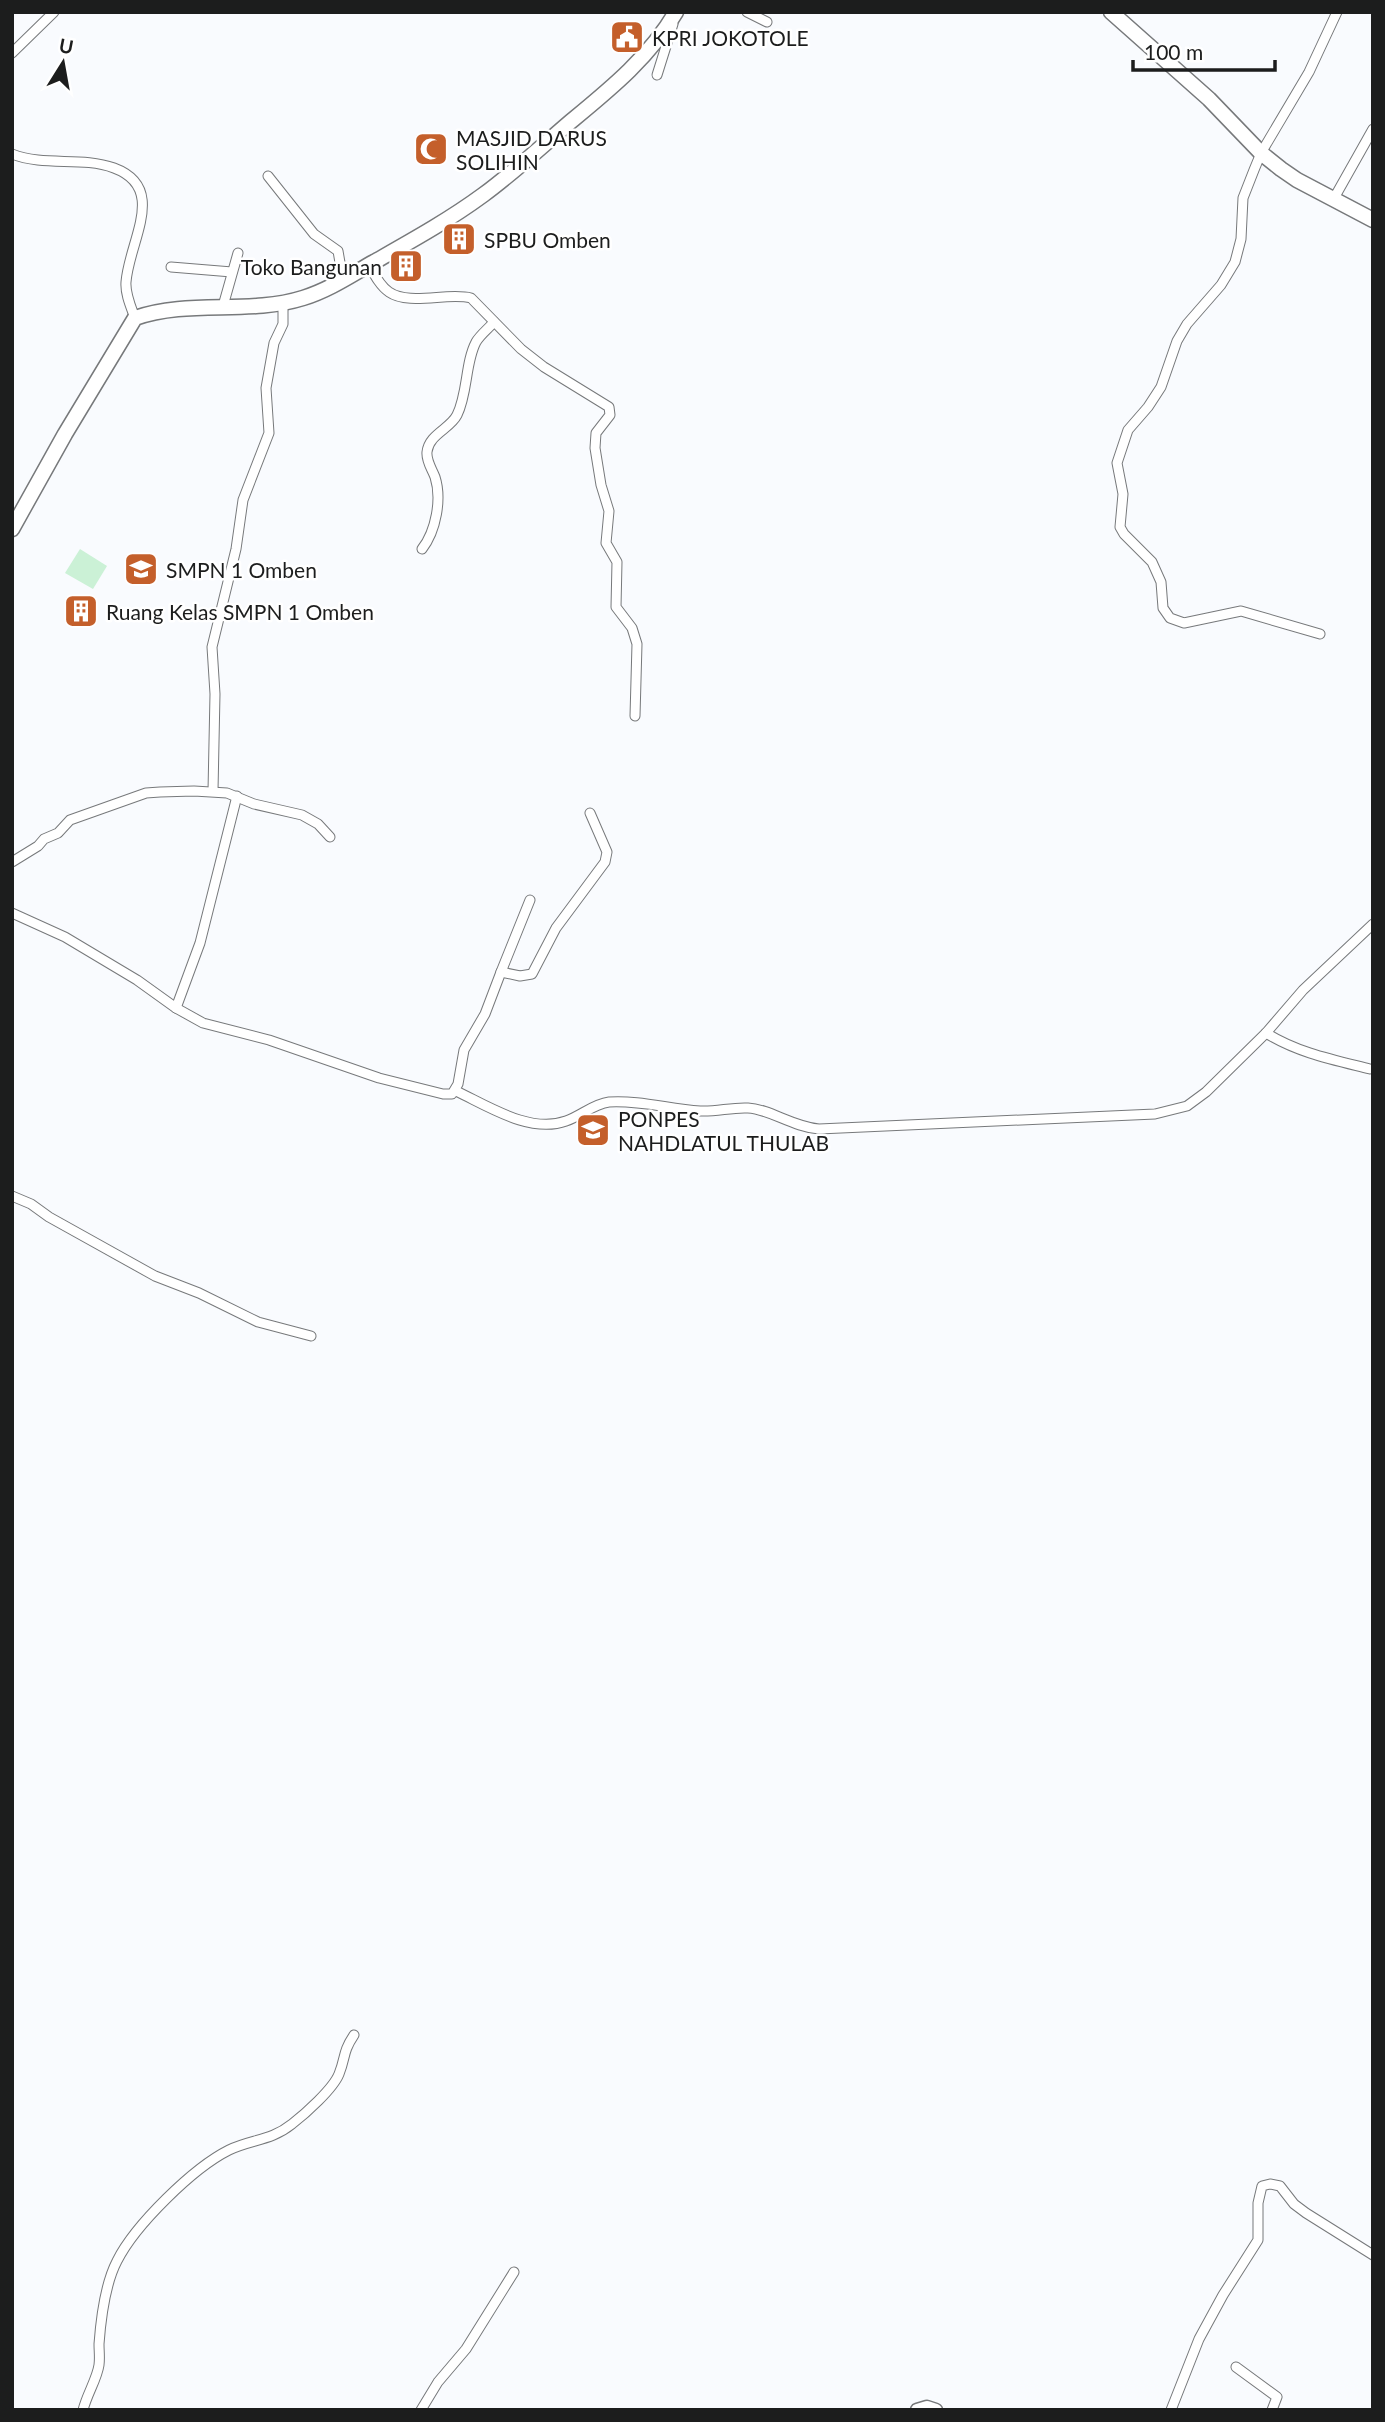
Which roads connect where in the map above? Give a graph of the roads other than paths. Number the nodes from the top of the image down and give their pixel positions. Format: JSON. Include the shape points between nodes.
{"nodes":[{"id":1,"x":54,"y":12,"type":"edge"},
{"id":2,"x":676,"y":12,"type":"edge"},
{"id":3,"x":747,"y":12,"type":"edge"},
{"id":4,"x":1111,"y":12,"type":"edge"},
{"id":5,"x":1337,"y":12,"type":"edge"},
{"id":6,"x":767,"y":22,"type":"dead end"},
{"id":7,"x":12,"y":52,"type":"edge"},
{"id":8,"x":657,"y":75,"type":"dead end"},
{"id":9,"x":1373,"y":129,"type":"edge"},
{"id":10,"x":1261,"y":153,"type":"junction"},
{"id":11,"x":12,"y":154,"type":"edge"},
{"id":12,"x":268,"y":176,"type":"dead end"},
{"id":13,"x":1333,"y":200,"type":"junction"},
{"id":14,"x":1373,"y":220,"type":"edge"},
{"id":15,"x":237,"y":253,"type":"dead end"},
{"id":16,"x":369,"y":265,"type":"junction"},
{"id":17,"x":171,"y":267,"type":"dead end"},
{"id":18,"x":232,"y":272,"type":"junction"},
{"id":19,"x":343,"y":280,"type":"junction"},
{"id":20,"x":283,"y":303,"type":"junction"},
{"id":21,"x":223,"y":306,"type":"junction"},
{"id":22,"x":135,"y":318,"type":"junction"},
{"id":23,"x":494,"y":322,"type":"junction"},
{"id":24,"x":12,"y":529,"type":"edge"},
{"id":25,"x":422,"y":549,"type":"dead end"},
{"id":26,"x":1320,"y":634,"type":"dead end"},
{"id":27,"x":635,"y":716,"type":"dead end"},
{"id":28,"x":213,"y":791,"type":"junction"},
{"id":29,"x":237,"y":796,"type":"junction"},
{"id":30,"x":590,"y":813,"type":"dead end"},
{"id":31,"x":330,"y":837,"type":"dead end"},
{"id":32,"x":12,"y":862,"type":"edge"},
{"id":33,"x":530,"y":900,"type":"dead end"},
{"id":34,"x":12,"y":913,"type":"edge"},
{"id":35,"x":1373,"y":924,"type":"edge"},
{"id":36,"x":501,"y":972,"type":"junction"},
{"id":37,"x":176,"y":1008,"type":"junction"},
{"id":38,"x":1266,"y":1033,"type":"junction"},
{"id":39,"x":1370,"y":1069,"type":"dead end"},
{"id":40,"x":456,"y":1091,"type":"junction"},
{"id":41,"x":12,"y":1196,"type":"edge"},
{"id":42,"x":311,"y":1336,"type":"dead end"},
{"id":43,"x":354,"y":2035,"type":"dead end"},
{"id":44,"x":1373,"y":2255,"type":"edge"},
{"id":45,"x":514,"y":2272,"type":"dead end"},
{"id":46,"x":1236,"y":2367,"type":"dead end"},
{"id":47,"x":83,"y":2410,"type":"edge"},
{"id":48,"x":421,"y":2410,"type":"edge"},
{"id":49,"x":917,"y":2410,"type":"edge"},
{"id":50,"x":936,"y":2410,"type":"edge"},
{"id":51,"x":1171,"y":2410,"type":"edge"},
{"id":52,"x":1272,"y":2410,"type":"edge"}],
"edges":[{"from":1,"to":7,"type":"street"},
{"from":2,"to":8,"type":"street"},
{"from":2,"to":16,"type":"main road","via":[[637,63],[533,155],[482,196]]},
{"from":3,"to":6,"type":"street"},
{"from":4,"to":10,"type":"main road","via":[[1209,99]]},
{"from":5,"to":10,"type":"street","via":[[1309,72]]},
{"from":9,"to":13,"type":"street"},
{"from":10,"to":13,"type":"main road"},
{"from":10,"to":26,"type":"street","via":[[1243,198],[1235,262],[1211,299],[1186,324],[1161,387],[1125,435],[1117,463],[1124,494],[1120,527],[1152,562],[1161,582],[1163,608],[1175,622],[1241,611]]},
{"from":11,"to":22,"type":"street","via":[[29,160],[107,166],[127,174],[140,187],[144,203],[125,285]]},
{"from":12,"to":19,"type":"street","via":[[314,234],[338,251]]},
{"from":13,"to":14,"type":"main road"},
{"from":15,"to":18,"type":"street"},
{"from":16,"to":19,"type":"main road"},
{"from":16,"to":23,"type":"street","via":[[392,294],[471,298]]},
{"from":17,"to":18,"type":"street"},
{"from":18,"to":21,"type":"street"},
{"from":19,"to":20,"type":"main road"},
{"from":20,"to":21,"type":"main road"},
{"from":20,"to":28,"type":"street","via":[[283,324],[274,343],[266,388],[269,433],[243,500],[212,647]]},
{"from":21,"to":22,"type":"main road","via":[[165,310]]},
{"from":22,"to":24,"type":"main road"},
{"from":23,"to":25,"type":"street","via":[[476,342],[455,419],[428,447],[438,500],[431,534]]},
{"from":23,"to":27,"type":"street","via":[[544,367],[609,407],[610,415],[596,433],[595,448],[609,512],[606,543],[617,562],[617,607],[637,644]]},
{"from":28,"to":29,"type":"street"},
{"from":28,"to":32,"type":"street","via":[[146,793],[70,820]]},
{"from":29,"to":31,"type":"street","via":[[302,815]]},
{"from":29,"to":37,"type":"street","via":[[200,943]]},
{"from":30,"to":36,"type":"street","via":[[607,852],[605,862],[556,928],[532,974]]},
{"from":33,"to":36,"type":"street"},
{"from":34,"to":37,"type":"street","via":[[65,937]]},
{"from":35,"to":38,"type":"street","via":[[1312,981]]},
{"from":36,"to":40,"type":"street","via":[[485,1014],[464,1049]]},
{"from":37,"to":40,"type":"street","via":[[203,1023],[380,1078],[443,1094]]},
{"from":38,"to":39,"type":"street","via":[[1310,1054]]},
{"from":38,"to":40,"type":"street","via":[[1197,1100],[1155,1114],[819,1129],[804,1128],[756,1109],[704,1111],[608,1102],[545,1126],[530,1124]]},
{"from":41,"to":42,"type":"street","via":[[155,1276],[258,1322]]},
{"from":43,"to":47,"type":"street","via":[[337,2078],[295,2122],[275,2136],[236,2147],[207,2163],[168,2198],[125,2248],[110,2280],[99,2364]]},
{"from":44,"to":51,"type":"street","via":[[1306,2213],[1280,2186],[1262,2186],[1258,2239],[1199,2339]]},
{"from":45,"to":48,"type":"street"},
{"from":46,"to":52,"type":"street","via":[[1277,2397]]},
{"from":49,"to":50,"type":"street"}]}
